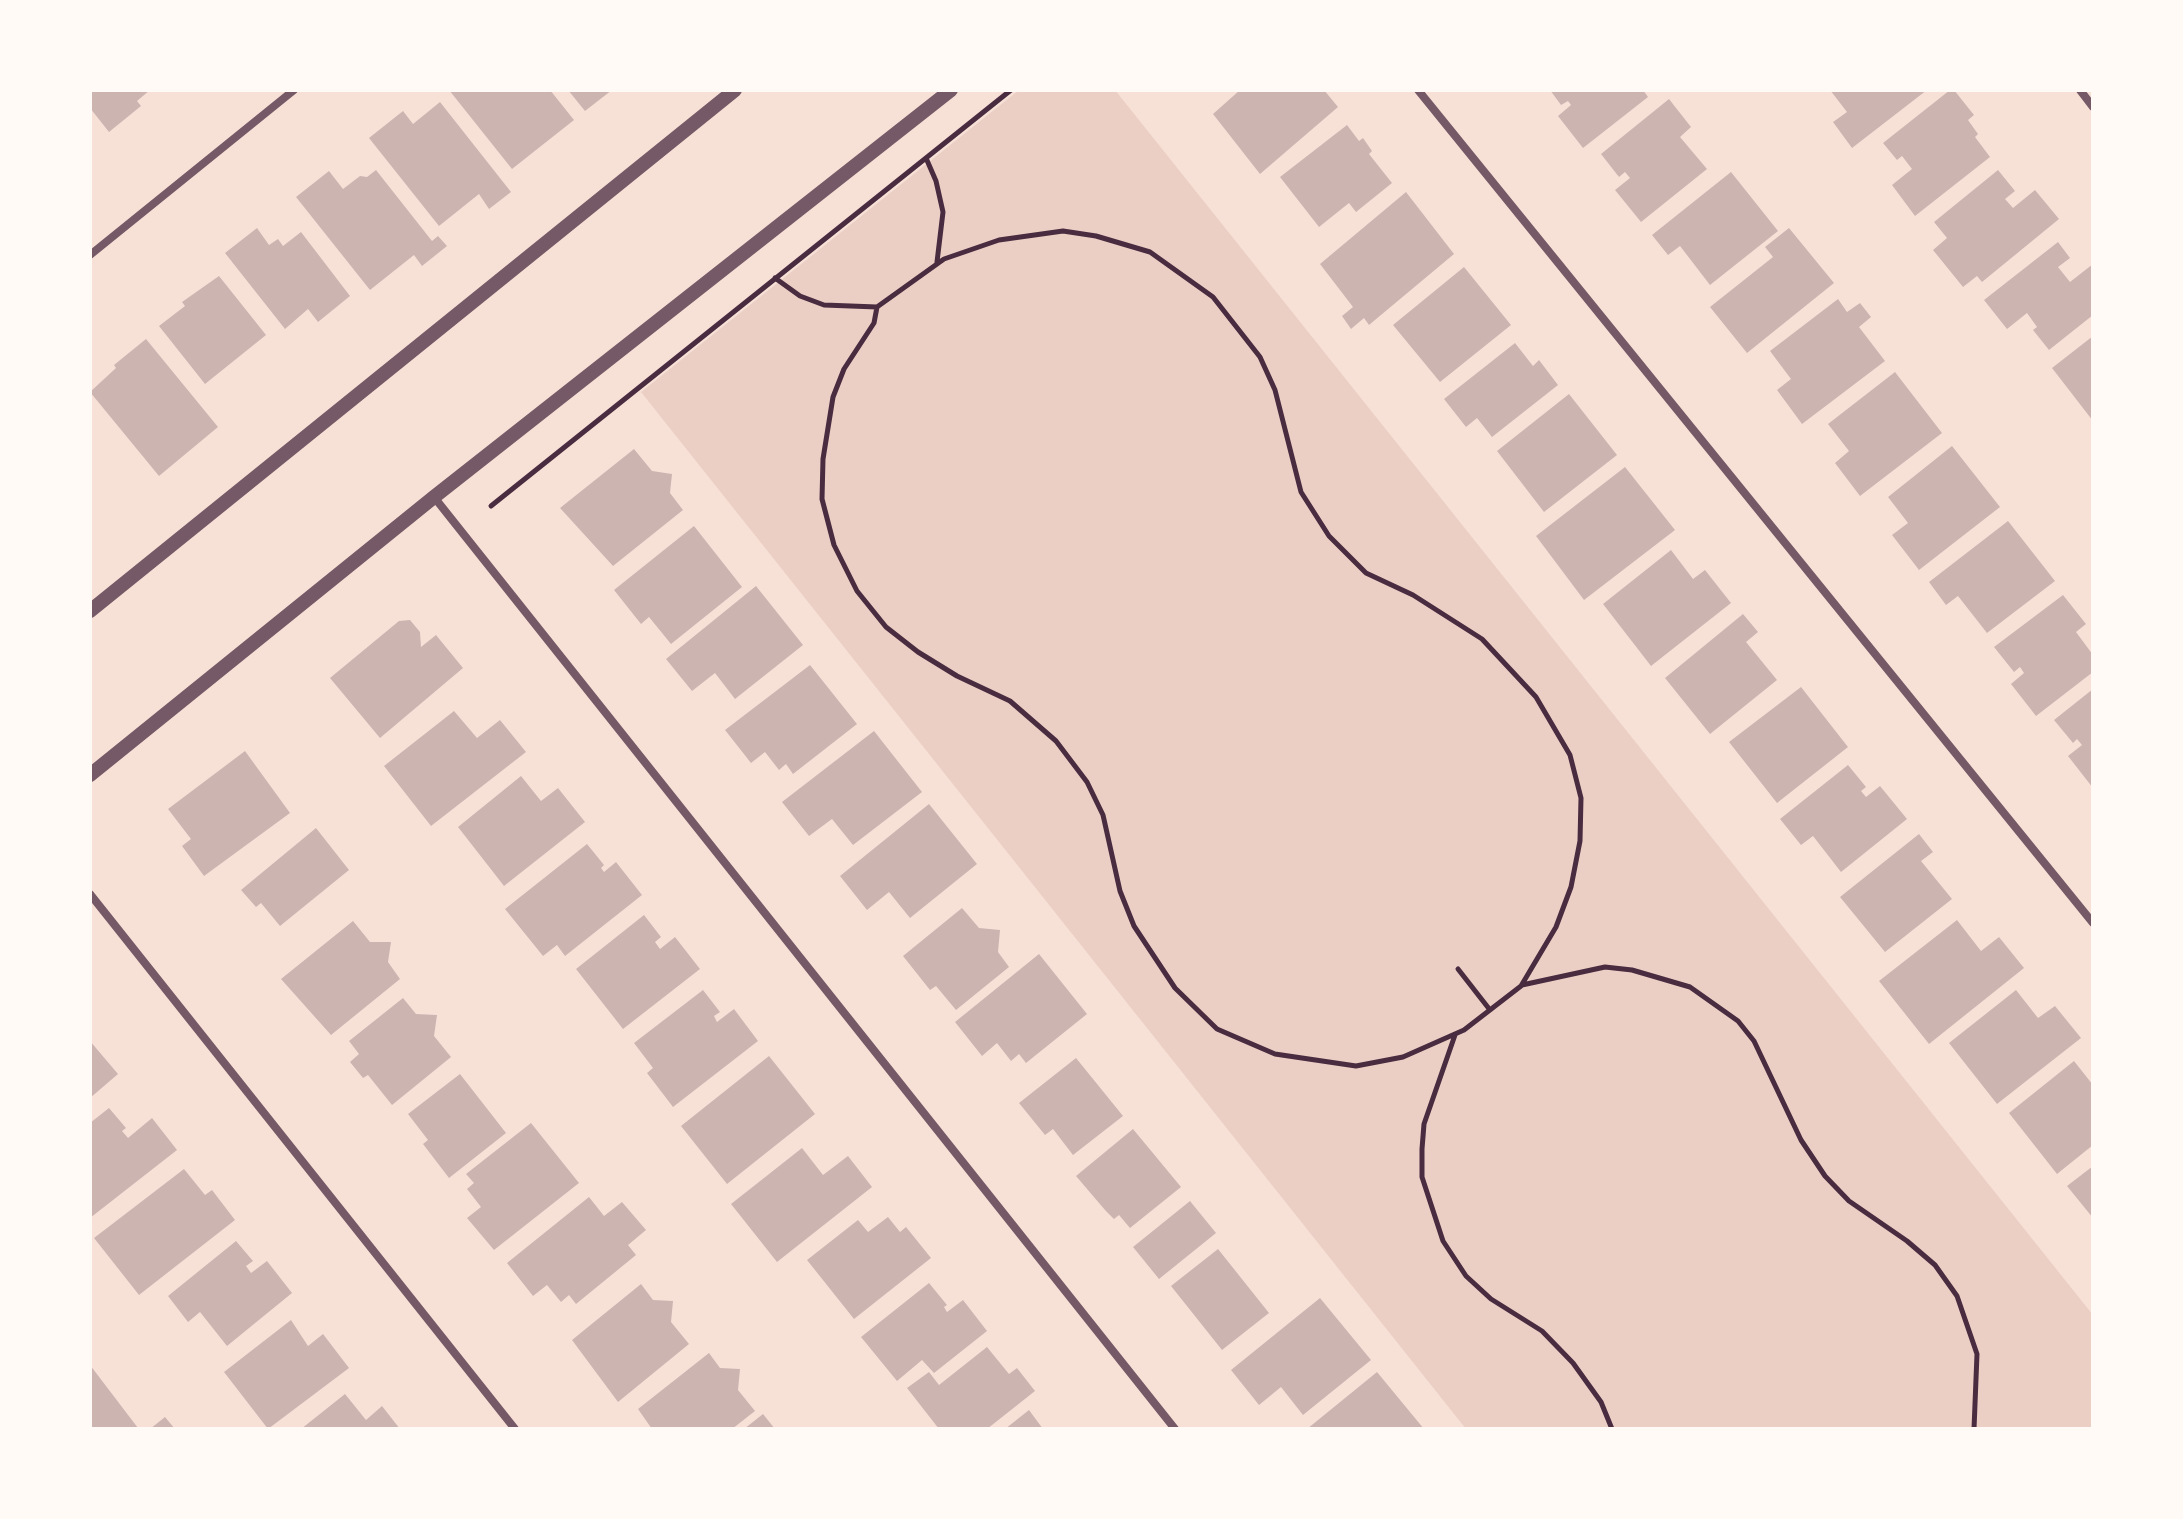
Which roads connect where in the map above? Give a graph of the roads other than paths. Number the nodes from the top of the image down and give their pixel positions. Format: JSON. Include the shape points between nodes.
{"nodes":[{"id":1,"x":294,"y":90,"type":"edge"},
{"id":2,"x":735,"y":90,"type":"edge"},
{"id":3,"x":951,"y":90,"type":"edge"},
{"id":4,"x":1418,"y":90,"type":"edge"},
{"id":5,"x":2080,"y":90,"type":"edge"},
{"id":6,"x":2093,"y":107,"type":"edge"},
{"id":7,"x":90,"y":255,"type":"edge"},
{"id":8,"x":434,"y":497,"type":"junction"},
{"id":9,"x":90,"y":611,"type":"edge"},
{"id":10,"x":90,"y":775,"type":"edge"},
{"id":11,"x":90,"y":894,"type":"edge"},
{"id":12,"x":2093,"y":923,"type":"edge"},
{"id":13,"x":515,"y":1429,"type":"edge"},
{"id":14,"x":1175,"y":1429,"type":"edge"}],
"edges":[{"from":1,"to":7,"type":"street"},
{"from":2,"to":9,"type":"street"},
{"from":3,"to":8,"type":"street"},
{"from":4,"to":12,"type":"street"},
{"from":5,"to":6,"type":"street"},
{"from":8,"to":10,"type":"street"},
{"from":8,"to":14,"type":"street"},
{"from":11,"to":13,"type":"street"}]}
